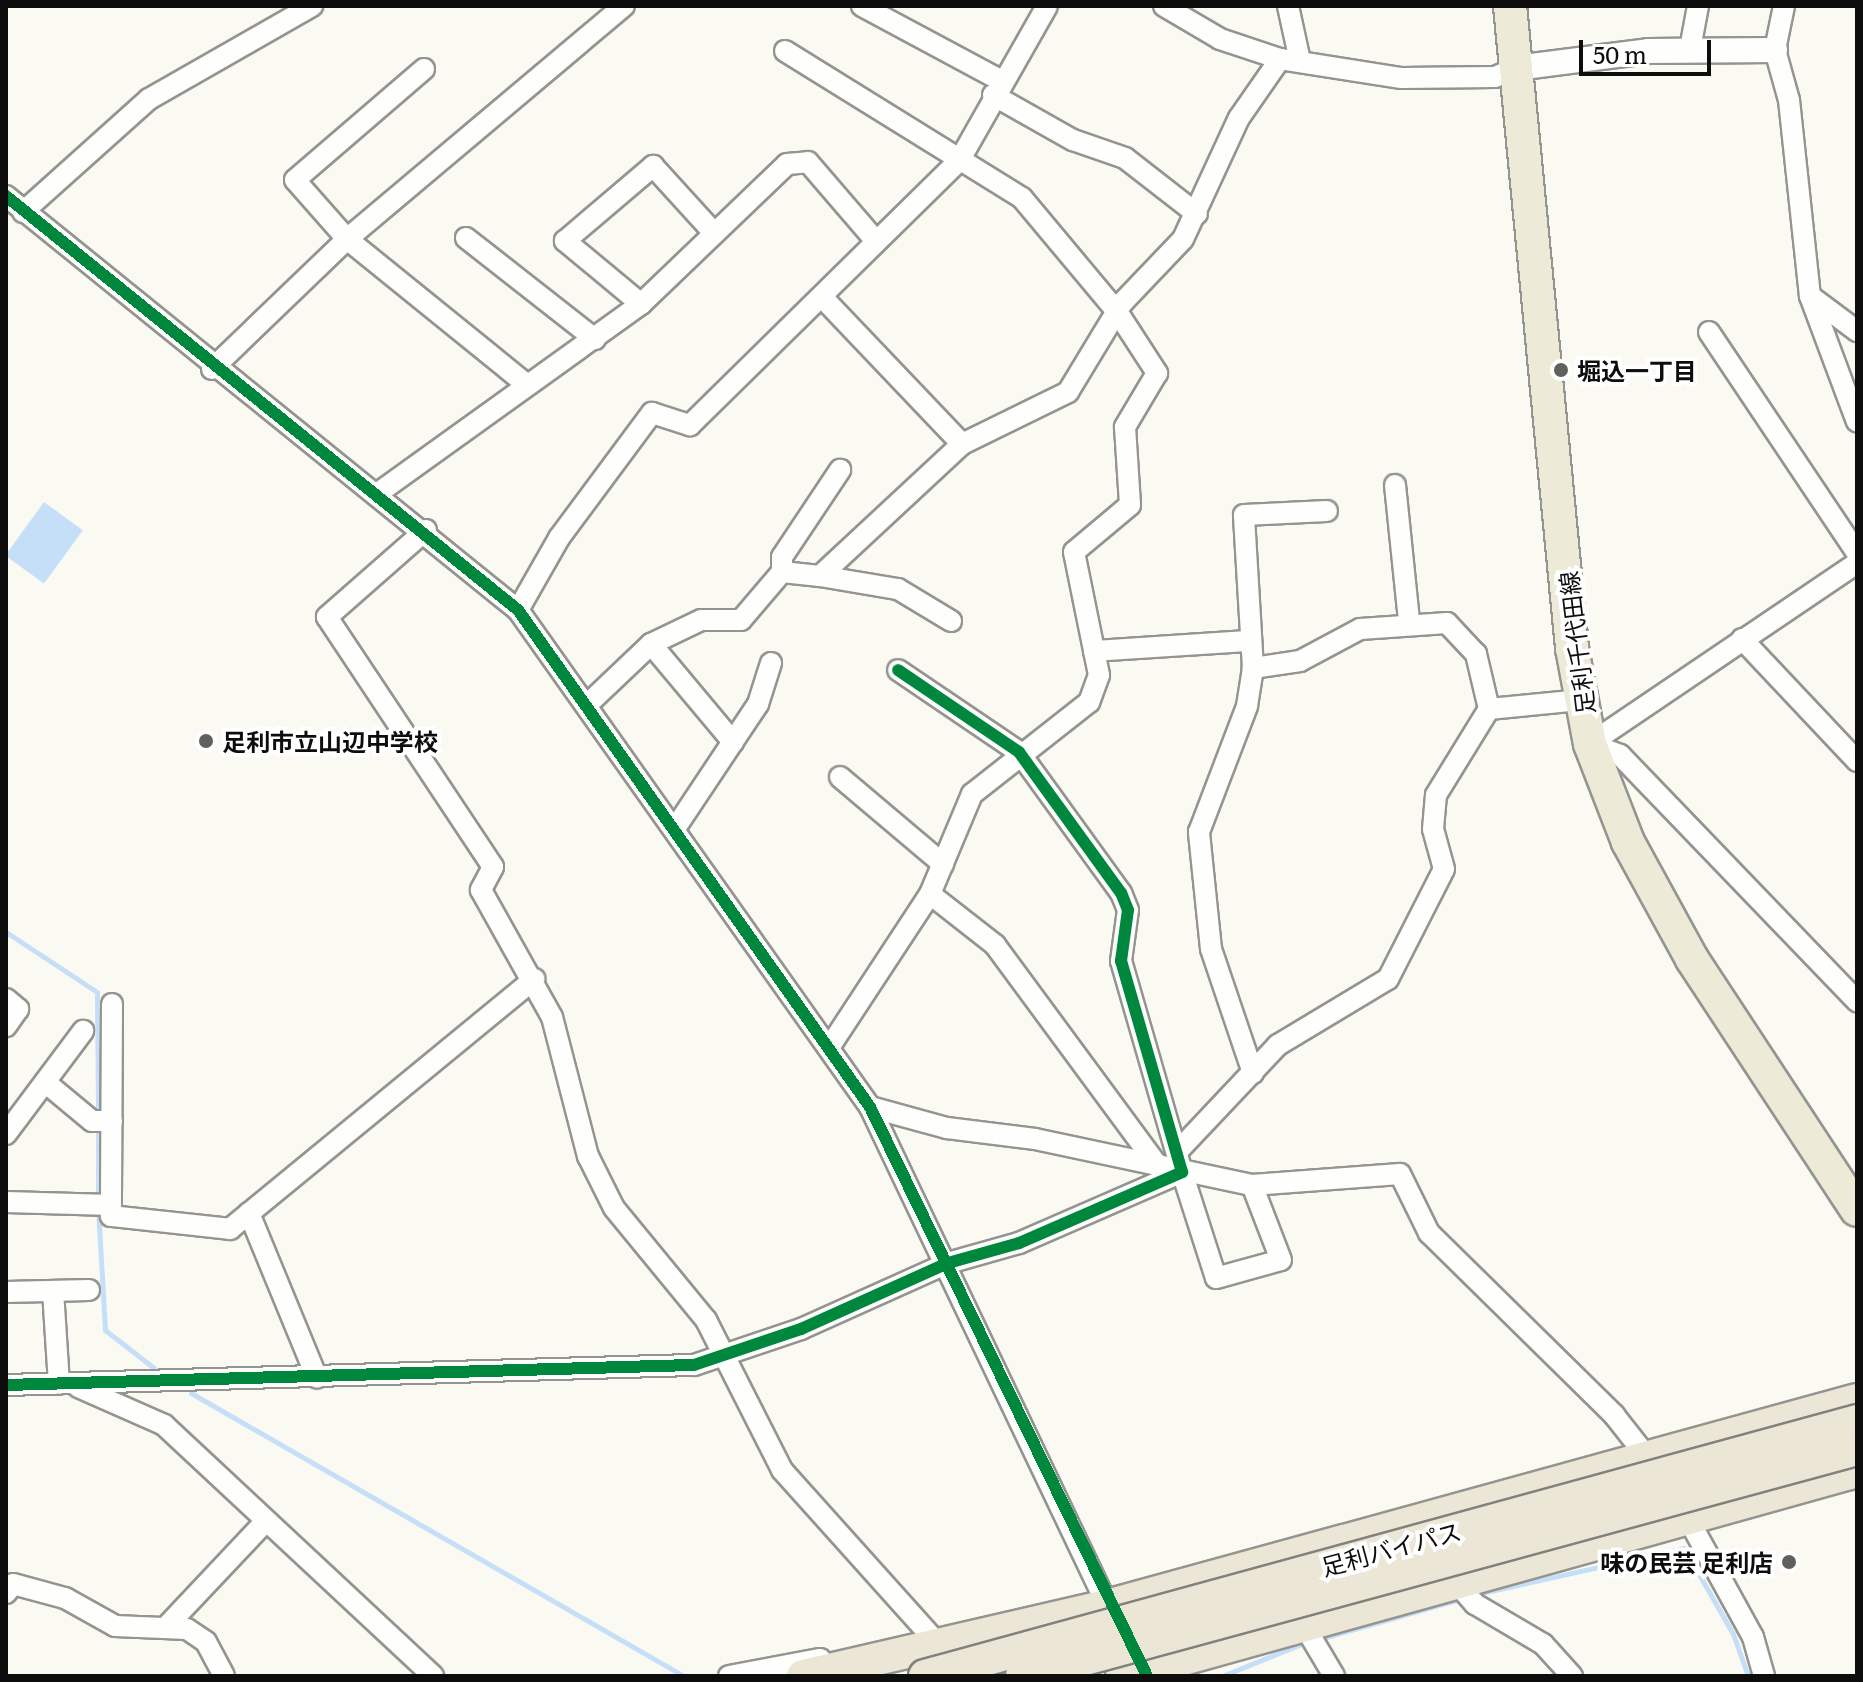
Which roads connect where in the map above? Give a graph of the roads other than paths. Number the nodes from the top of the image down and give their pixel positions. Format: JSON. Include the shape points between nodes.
{"nodes":[{"id":1,"x":312,"y":6,"type":"edge"},
{"id":2,"x":624,"y":6,"type":"edge"},
{"id":3,"x":862,"y":6,"type":"edge"},
{"id":4,"x":1047,"y":6,"type":"edge"},
{"id":5,"x":1164,"y":6,"type":"edge"},
{"id":6,"x":1288,"y":6,"type":"edge"},
{"id":7,"x":1510,"y":6,"type":"edge"},
{"id":8,"x":1698,"y":6,"type":"edge"},
{"id":9,"x":1784,"y":6,"type":"edge"},
{"id":10,"x":1690,"y":49,"type":"junction"},
{"id":11,"x":1775,"y":50,"type":"junction"},
{"id":12,"x":785,"y":51,"type":"dead end"},
{"id":13,"x":1290,"y":60,"type":"junction"},
{"id":14,"x":1516,"y":68,"type":"junction"},
{"id":15,"x":424,"y":69,"type":"dead end"},
{"id":16,"x":998,"y":88,"type":"junction"},
{"id":17,"x":959,"y":161,"type":"junction"},
{"id":18,"x":6,"y":196,"type":"edge"},
{"id":19,"x":23,"y":212,"type":"junction"},
{"id":20,"x":1197,"y":214,"type":"junction"},
{"id":21,"x":714,"y":233,"type":"junction"},
{"id":22,"x":466,"y":238,"type":"dead end"},
{"id":23,"x":347,"y":239,"type":"junction"},
{"id":24,"x":876,"y":241,"type":"junction"},
{"id":25,"x":1810,"y":296,"type":"junction"},
{"id":26,"x":822,"y":297,"type":"junction"},
{"id":27,"x":641,"y":304,"type":"junction"},
{"id":28,"x":1118,"y":313,"type":"junction"},
{"id":29,"x":1857,"y":331,"type":"edge"},
{"id":30,"x":1709,"y":332,"type":"dead end"},
{"id":31,"x":595,"y":339,"type":"junction"},
{"id":32,"x":212,"y":369,"type":"junction"},
{"id":33,"x":526,"y":384,"type":"junction"},
{"id":34,"x":1857,"y":422,"type":"edge"},
{"id":35,"x":962,"y":444,"type":"junction"},
{"id":36,"x":840,"y":470,"type":"dead end"},
{"id":37,"x":1395,"y":485,"type":"dead end"},
{"id":38,"x":378,"y":493,"type":"junction"},
{"id":39,"x":1327,"y":511,"type":"dead end"},
{"id":40,"x":426,"y":530,"type":"junction"},
{"id":41,"x":1857,"y":553,"type":"edge"},
{"id":42,"x":1857,"y":563,"type":"edge"},
{"id":43,"x":782,"y":572,"type":"junction"},
{"id":44,"x":820,"y":576,"type":"junction"},
{"id":45,"x":518,"y":610,"type":"junction"},
{"id":46,"x":951,"y":621,"type":"dead end"},
{"id":47,"x":1409,"y":621,"type":"junction"},
{"id":48,"x":1742,"y":639,"type":"junction"},
{"id":49,"x":1249,"y":641,"type":"junction"},
{"id":50,"x":651,"y":644,"type":"junction"},
{"id":51,"x":1094,"y":651,"type":"junction"},
{"id":52,"x":771,"y":663,"type":"dead end"},
{"id":53,"x":1253,"y":668,"type":"junction"},
{"id":54,"x":898,"y":670,"type":"dead end"},
{"id":55,"x":1580,"y":700,"type":"junction"},
{"id":56,"x":589,"y":703,"type":"junction"},
{"id":57,"x":1489,"y":709,"type":"junction"},
{"id":58,"x":733,"y":742,"type":"junction"},
{"id":59,"x":1590,"y":744,"type":"junction"},
{"id":60,"x":1019,"y":752,"type":"junction"},
{"id":61,"x":1857,"y":761,"type":"edge"},
{"id":62,"x":840,"y":777,"type":"dead end"},
{"id":63,"x":676,"y":827,"type":"junction"},
{"id":64,"x":943,"y":864,"type":"junction"},
{"id":65,"x":930,"y":894,"type":"junction"},
{"id":66,"x":534,"y":979,"type":"junction"},
{"id":67,"x":6,"y":999,"type":"edge"},
{"id":68,"x":1857,"y":1001,"type":"edge"},
{"id":69,"x":112,"y":1004,"type":"dead end"},
{"id":70,"x":6,"y":1026,"type":"edge"},
{"id":71,"x":83,"y":1031,"type":"dead end"},
{"id":72,"x":830,"y":1046,"type":"junction"},
{"id":73,"x":1253,"y":1073,"type":"junction"},
{"id":74,"x":45,"y":1082,"type":"junction"},
{"id":75,"x":870,"y":1107,"type":"junction"},
{"id":76,"x":112,"y":1121,"type":"junction"},
{"id":77,"x":6,"y":1134,"type":"edge"},
{"id":78,"x":1179,"y":1162,"type":"junction"},
{"id":79,"x":1158,"y":1166,"type":"junction"},
{"id":80,"x":1252,"y":1185,"type":"junction"},
{"id":81,"x":6,"y":1202,"type":"edge"},
{"id":82,"x":111,"y":1205,"type":"junction"},
{"id":83,"x":1857,"y":1210,"type":"edge"},
{"id":84,"x":249,"y":1213,"type":"junction"},
{"id":85,"x":948,"y":1263,"type":"junction"},
{"id":86,"x":89,"y":1290,"type":"dead end"},
{"id":87,"x":53,"y":1291,"type":"junction"},
{"id":88,"x":6,"y":1292,"type":"edge"},
{"id":89,"x":723,"y":1359,"type":"junction"},
{"id":90,"x":317,"y":1378,"type":"junction"},
{"id":91,"x":65,"y":1384,"type":"junction"},
{"id":92,"x":6,"y":1385,"type":"edge"},
{"id":93,"x":1857,"y":1400,"type":"edge"},
{"id":94,"x":1857,"y":1421,"type":"edge"},
{"id":95,"x":1857,"y":1449,"type":"edge"},
{"id":96,"x":1647,"y":1457,"type":"junction"},
{"id":97,"x":1857,"y":1471,"type":"edge"},
{"id":98,"x":1687,"y":1517,"type":"junction"},
{"id":99,"x":266,"y":1521,"type":"junction"},
{"id":100,"x":1454,"y":1580,"type":"junction"},
{"id":101,"x":6,"y":1593,"type":"edge"},
{"id":102,"x":1107,"y":1606,"type":"junction"},
{"id":103,"x":1302,"y":1622,"type":"junction"},
{"id":104,"x":165,"y":1628,"type":"junction"},
{"id":105,"x":937,"y":1643,"type":"junction"},
{"id":106,"x":855,"y":1663,"type":"junction"},
{"id":107,"x":1137,"y":1674,"type":"edge"},
{"id":108,"x":224,"y":1676,"type":"edge"},
{"id":109,"x":433,"y":1676,"type":"edge"},
{"id":110,"x":729,"y":1676,"type":"edge"},
{"id":111,"x":803,"y":1676,"type":"edge"},
{"id":112,"x":925,"y":1676,"type":"edge"},
{"id":113,"x":1022,"y":1676,"type":"edge"},
{"id":114,"x":1334,"y":1676,"type":"edge"},
{"id":115,"x":1572,"y":1676,"type":"edge"},
{"id":116,"x":1764,"y":1676,"type":"edge"}],
"edges":[{"from":1,"to":19,"type":"street","via":[[149,99]]},
{"from":2,"to":23,"type":"street"},
{"from":3,"to":16,"type":"street"},
{"from":4,"to":16,"type":"street"},
{"from":5,"to":13,"type":"street","via":[[1220,39]]},
{"from":6,"to":13,"type":"street"},
{"from":7,"to":14,"type":"main road","name":"足利千代田線"},
{"from":8,"to":10,"type":"street"},
{"from":9,"to":11,"type":"street"},
{"from":10,"to":11,"type":"street"},
{"from":10,"to":14,"type":"street"},
{"from":11,"to":25,"type":"street","via":[[1789,100]]},
{"from":12,"to":17,"type":"street"},
{"from":13,"to":14,"type":"street","via":[[1402,78],[1495,77]]},
{"from":13,"to":20,"type":"street","via":[[1239,118]]},
{"from":14,"to":55,"type":"main road","name":"足利千代田線"},
{"from":15,"to":23,"type":"street","via":[[295,180]]},
{"from":16,"to":17,"type":"street"},
{"from":16,"to":20,"type":"street","via":[[1073,140],[1125,158]]},
{"from":17,"to":24,"type":"street"},
{"from":17,"to":28,"type":"street","via":[[1022,198]]},
{"from":18,"to":19,"type":"street"},
{"from":19,"to":32,"type":"street"},
{"from":20,"to":28,"type":"street"},
{"from":21,"to":24,"type":"street","via":[[787,164],[800,160]]},
{"from":21,"to":27,"type":"street"},
{"from":21,"to":27,"type":"street","via":[[653,166],[565,241]]},
{"from":22,"to":31,"type":"street"},
{"from":23,"to":32,"type":"street"},
{"from":23,"to":33,"type":"street"},
{"from":24,"to":26,"type":"street"},
{"from":25,"to":29,"type":"street"},
{"from":25,"to":34,"type":"street"},
{"from":26,"to":35,"type":"street"},
{"from":26,"to":45,"type":"street","via":[[690,425],[652,413],[559,538]]},
{"from":27,"to":31,"type":"street"},
{"from":28,"to":35,"type":"street","via":[[1068,392]]},
{"from":28,"to":51,"type":"street","via":[[1157,373],[1125,427],[1130,505],[1074,552]]},
{"from":30,"to":41,"type":"street"},
{"from":31,"to":33,"type":"street"},
{"from":32,"to":38,"type":"street"},
{"from":33,"to":38,"type":"street"},
{"from":35,"to":44,"type":"street"},
{"from":36,"to":43,"type":"street","via":[[782,557]]},
{"from":37,"to":47,"type":"street"},
{"from":38,"to":40,"type":"street"},
{"from":39,"to":49,"type":"street","via":[[1244,515]]},
{"from":40,"to":45,"type":"street"},
{"from":40,"to":66,"type":"street","via":[[327,617],[472,826],[493,867],[481,890]]},
{"from":42,"to":48,"type":"street"},
{"from":43,"to":44,"type":"street"},
{"from":43,"to":50,"type":"street","via":[[741,620],[701,620]]},
{"from":44,"to":46,"type":"street","via":[[898,589]]},
{"from":45,"to":56,"type":"street"},
{"from":47,"to":53,"type":"street","via":[[1360,629],[1300,661]]},
{"from":47,"to":57,"type":"street","via":[[1447,623],[1469,645]]},
{"from":48,"to":59,"type":"street"},
{"from":48,"to":61,"type":"street"},
{"from":49,"to":51,"type":"street"},
{"from":49,"to":53,"type":"street"},
{"from":50,"to":56,"type":"street"},
{"from":50,"to":58,"type":"street"},
{"from":51,"to":60,"type":"street","via":[[1099,675],[1089,702]]},
{"from":52,"to":58,"type":"street","via":[[758,704]]},
{"from":53,"to":73,"type":"street","via":[[1247,706],[1199,832],[1211,949]]},
{"from":54,"to":60,"type":"street"},
{"from":55,"to":57,"type":"street"},
{"from":55,"to":59,"type":"main road","name":"足利千代田線"},
{"from":56,"to":63,"type":"street"},
{"from":57,"to":73,"type":"street","via":[[1436,795],[1433,829],[1444,869],[1388,979],[1278,1045]]},
{"from":58,"to":63,"type":"street"},
{"from":59,"to":68,"type":"street","via":[[1620,755]]},
{"from":59,"to":83,"type":"main road","name":"足利千代田線","via":[[1628,842],[1692,959]]},
{"from":60,"to":64,"type":"street","via":[[972,794]]},
{"from":60,"to":78,"type":"street","via":[[1125,902],[1121,961]]},
{"from":62,"to":64,"type":"street"},
{"from":63,"to":72,"type":"street"},
{"from":64,"to":65,"type":"street"},
{"from":65,"to":72,"type":"street"},
{"from":65,"to":79,"type":"street","via":[[995,945]]},
{"from":66,"to":84,"type":"street"},
{"from":66,"to":89,"type":"street","via":[[552,1017],[588,1156],[614,1208],[706,1320]]},
{"from":67,"to":70,"type":"street","via":[[18,1009]]},
{"from":69,"to":76,"type":"street"},
{"from":71,"to":74,"type":"street"},
{"from":72,"to":75,"type":"street"},
{"from":73,"to":78,"type":"street"},
{"from":74,"to":76,"type":"street","via":[[92,1121]]},
{"from":74,"to":77,"type":"street"},
{"from":75,"to":79,"type":"street"},
{"from":75,"to":85,"type":"street"},
{"from":76,"to":82,"type":"street"},
{"from":78,"to":79,"type":"street"},
{"from":78,"to":80,"type":"street"},
{"from":78,"to":80,"type":"street","via":[[1216,1278],[1281,1260]]},
{"from":78,"to":85,"type":"street","via":[[1019,1243]]},
{"from":80,"to":96,"type":"street","via":[[1400,1174],[1429,1233],[1614,1415]]},
{"from":81,"to":82,"type":"street"},
{"from":82,"to":84,"type":"street","via":[[111,1216],[230,1229]]},
{"from":84,"to":90,"type":"street"},
{"from":85,"to":89,"type":"street"},
{"from":85,"to":102,"type":"street"},
{"from":86,"to":87,"type":"street"},
{"from":87,"to":88,"type":"street"},
{"from":87,"to":91,"type":"street"},
{"from":89,"to":90,"type":"street"},
{"from":89,"to":105,"type":"street","via":[[782,1470]]},
{"from":90,"to":91,"type":"street"},
{"from":91,"to":92,"type":"street"},
{"from":91,"to":99,"type":"street","via":[[164,1425]]},
{"from":93,"to":96,"type":"highway"},
{"from":94,"to":112,"type":"highway","name":"足利バイパス","bridge":true},
{"from":95,"to":113,"type":"highway","name":"足利バイパス","bridge":true},
{"from":96,"to":102,"type":"highway"},
{"from":97,"to":98,"type":"highway"},
{"from":98,"to":100,"type":"highway"},
{"from":98,"to":116,"type":"street","via":[[1753,1637]]},
{"from":99,"to":104,"type":"street"},
{"from":99,"to":109,"type":"street"},
{"from":100,"to":103,"type":"highway"},
{"from":100,"to":115,"type":"street","via":[[1475,1604],[1543,1644]]},
{"from":101,"to":104,"type":"street","via":[[13,1584],[65,1598],[115,1626]]},
{"from":102,"to":105,"type":"highway"},
{"from":102,"to":107,"type":"street"},
{"from":103,"to":107,"type":"highway"},
{"from":103,"to":114,"type":"street"},
{"from":104,"to":108,"type":"street","via":[[187,1629],[206,1642]]},
{"from":105,"to":106,"type":"highway"},
{"from":106,"to":110,"type":"street","via":[[834,1657]]},
{"from":106,"to":111,"type":"highway"}]}
